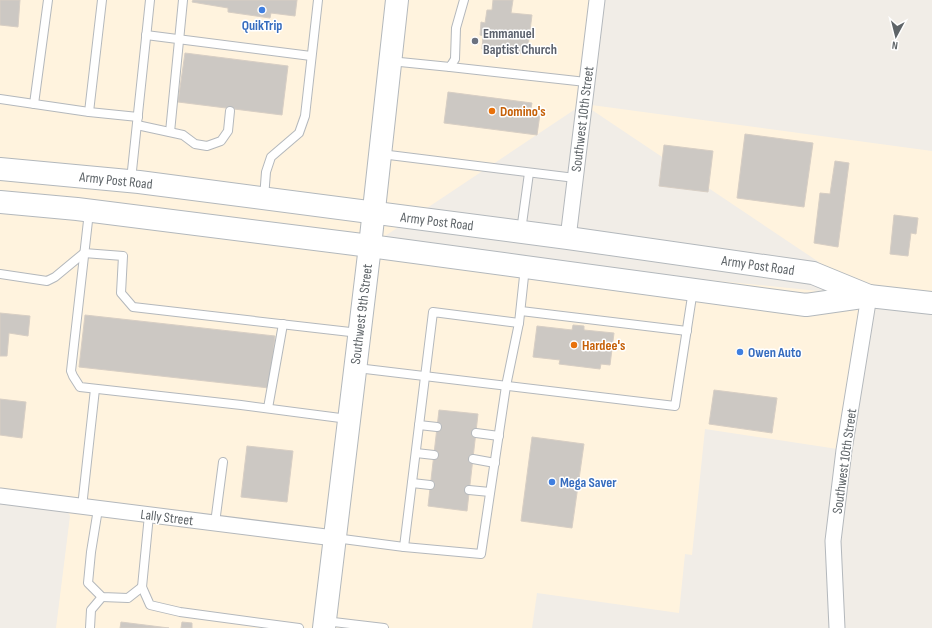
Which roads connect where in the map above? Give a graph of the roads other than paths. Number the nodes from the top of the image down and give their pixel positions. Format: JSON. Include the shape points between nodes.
{"nodes":[{"id":1,"x":48,"y":0,"type":"edge"},
{"id":2,"x":102,"y":0,"type":"edge"},
{"id":3,"x":150,"y":0,"type":"edge"},
{"id":4,"x":183,"y":0,"type":"edge"},
{"id":5,"x":318,"y":0,"type":"edge"},
{"id":6,"x":397,"y":0,"type":"edge"},
{"id":7,"x":464,"y":0,"type":"edge"},
{"id":8,"x":597,"y":0,"type":"edge"},
{"id":9,"x":146,"y":35,"type":"junction"},
{"id":10,"x":179,"y":39,"type":"junction"},
{"id":11,"x":311,"y":56,"type":"junction"},
{"id":12,"x":390,"y":61,"type":"junction"},
{"id":13,"x":450,"y":67,"type":"junction"},
{"id":14,"x":586,"y":82,"type":"junction"},
{"id":15,"x":0,"y":99,"type":"edge"},
{"id":16,"x":34,"y":104,"type":"junction"},
{"id":17,"x":230,"y":111,"type":"dead end"},
{"id":18,"x":89,"y":112,"type":"junction"},
{"id":19,"x":138,"y":121,"type":"junction"},
{"id":20,"x":170,"y":132,"type":"junction"},
{"id":21,"x":380,"y":154,"type":"junction"},
{"id":22,"x":0,"y":169,"type":"edge"},
{"id":23,"x":529,"y":172,"type":"junction"},
{"id":24,"x":575,"y":178,"type":"junction"},
{"id":25,"x":131,"y":182,"type":"junction"},
{"id":26,"x":264,"y":199,"type":"junction"},
{"id":27,"x":0,"y":202,"type":"edge"},
{"id":28,"x":89,"y":211,"type":"junction"},
{"id":29,"x":373,"y":213,"type":"junction"},
{"id":30,"x":521,"y":232,"type":"junction"},
{"id":31,"x":568,"y":238,"type":"junction"},
{"id":32,"x":370,"y":246,"type":"junction"},
{"id":33,"x":84,"y":253,"type":"junction"},
{"id":34,"x":526,"y":267,"type":"junction"},
{"id":35,"x":0,"y":274,"type":"edge"},
{"id":36,"x":693,"y":289,"type":"junction"},
{"id":37,"x":869,"y":296,"type":"junction"},
{"id":38,"x":932,"y":303,"type":"edge"},
{"id":39,"x":520,"y":311,"type":"junction"},
{"id":40,"x":519,"y":323,"type":"junction"},
{"id":41,"x":283,"y":324,"type":"junction"},
{"id":42,"x":687,"y":331,"type":"junction"},
{"id":43,"x":359,"y":333,"type":"junction"},
{"id":44,"x":355,"y":368,"type":"junction"},
{"id":45,"x":426,"y":376,"type":"junction"},
{"id":46,"x":506,"y":386,"type":"junction"},
{"id":47,"x":95,"y":389,"type":"junction"},
{"id":48,"x":268,"y":408,"type":"junction"},
{"id":49,"x":349,"y":419,"type":"junction"},
{"id":50,"x":419,"y":425,"type":"junction"},
{"id":51,"x":437,"y":427,"type":"dead end"},
{"id":52,"x":476,"y":433,"type":"dead end"},
{"id":53,"x":498,"y":436,"type":"junction"},
{"id":54,"x":416,"y":453,"type":"junction"},
{"id":55,"x":434,"y":455,"type":"dead end"},
{"id":56,"x":473,"y":459,"type":"dead end"},
{"id":57,"x":223,"y":462,"type":"dead end"},
{"id":58,"x":495,"y":463,"type":"junction"},
{"id":59,"x":412,"y":483,"type":"junction"},
{"id":60,"x":430,"y":485,"type":"dead end"},
{"id":61,"x":469,"y":490,"type":"dead end"},
{"id":62,"x":490,"y":492,"type":"junction"},
{"id":63,"x":0,"y":496,"type":"edge"},
{"id":64,"x":82,"y":507,"type":"junction"},
{"id":65,"x":98,"y":508,"type":"junction"},
{"id":66,"x":150,"y":515,"type":"junction"},
{"id":67,"x":215,"y":523,"type":"junction"},
{"id":68,"x":334,"y":538,"type":"junction"},
{"id":69,"x":404,"y":547,"type":"junction"},
{"id":70,"x":142,"y":587,"type":"junction"},
{"id":71,"x":102,"y":597,"type":"junction"},
{"id":72,"x":324,"y":624,"type":"edge"},
{"id":73,"x":90,"y":628,"type":"edge"},
{"id":74,"x":299,"y":628,"type":"edge"},
{"id":75,"x":384,"y":628,"type":"edge"},
{"id":76,"x":837,"y":628,"type":"edge"}],
"edges":[{"from":1,"to":16,"type":"lane"},
{"from":2,"to":18,"type":"lane"},
{"from":3,"to":9,"type":"lane"},
{"from":4,"to":10,"type":"lane"},
{"from":5,"to":11,"type":"lane"},
{"from":6,"to":12,"type":"main road","name":"Southwest 9th Street"},
{"from":7,"to":13,"type":"lane","via":[[456,28],[455,59]]},
{"from":8,"to":14,"type":"street","name":"Southwest 10th Street"},
{"from":9,"to":10,"type":"lane"},
{"from":9,"to":19,"type":"lane"},
{"from":10,"to":11,"type":"lane"},
{"from":10,"to":20,"type":"lane"},
{"from":11,"to":26,"type":"lane","via":[[305,116],[299,133],[271,157],[266,172]]},
{"from":12,"to":13,"type":"lane"},
{"from":12,"to":21,"type":"main road","name":"Southwest 9th Street"},
{"from":13,"to":14,"type":"lane"},
{"from":14,"to":24,"type":"street","name":"Southwest 10th Street"},
{"from":15,"to":16,"type":"lane"},
{"from":16,"to":18,"type":"lane"},
{"from":17,"to":20,"type":"lane","via":[[228,131],[221,141],[207,146],[195,144],[183,135]]},
{"from":18,"to":19,"type":"lane"},
{"from":19,"to":20,"type":"lane"},
{"from":19,"to":25,"type":"lane"},
{"from":21,"to":23,"type":"lane"},
{"from":21,"to":29,"type":"main road","name":"Southwest 9th Street"},
{"from":22,"to":25,"type":"main road","name":"Army Post Road"},
{"from":23,"to":24,"type":"lane"},
{"from":23,"to":30,"type":"lane"},
{"from":24,"to":31,"type":"street","name":"Southwest 10th Street"},
{"from":25,"to":26,"type":"main road","name":"Army Post Road"},
{"from":26,"to":29,"type":"main road","name":"Army Post Road"},
{"from":27,"to":28,"type":"main road","name":"Army Post Road"},
{"from":28,"to":32,"type":"main road","name":"Army Post Road"},
{"from":28,"to":33,"type":"lane"},
{"from":29,"to":30,"type":"main road","name":"Army Post Road"},
{"from":29,"to":32,"type":"main road","name":"Southwest 9th Street"},
{"from":30,"to":31,"type":"main road","name":"Army Post Road"},
{"from":31,"to":37,"type":"main road","name":"Army Post Road","via":[[813,273]]},
{"from":32,"to":34,"type":"main road","name":"Army Post Road"},
{"from":32,"to":43,"type":"main road","name":"Southwest 9th Street"},
{"from":33,"to":35,"type":"lane","via":[[47,281]]},
{"from":33,"to":41,"type":"lane","via":[[123,256],[121,293],[133,307]]},
{"from":33,"to":47,"type":"lane","via":[[72,371],[80,387]]},
{"from":34,"to":36,"type":"main road","name":"Army Post Road"},
{"from":34,"to":39,"type":"lane"},
{"from":36,"to":37,"type":"main road","name":"Army Post Road","via":[[806,305]]},
{"from":36,"to":42,"type":"lane"},
{"from":37,"to":38,"type":"main road","name":"Army Post Road"},
{"from":37,"to":76,"type":"street","name":"Southwest 10th Street","via":[[844,450],[834,541]]},
{"from":39,"to":40,"type":"lane"},
{"from":39,"to":42,"type":"lane"},
{"from":40,"to":45,"type":"lane","via":[[433,312]]},
{"from":40,"to":46,"type":"lane"},
{"from":41,"to":43,"type":"lane"},
{"from":41,"to":48,"type":"lane"},
{"from":42,"to":46,"type":"lane","via":[[676,406]]},
{"from":43,"to":44,"type":"main road","name":"Southwest 9th Street"},
{"from":44,"to":45,"type":"lane"},
{"from":44,"to":49,"type":"main road","name":"Southwest 9th Street"},
{"from":45,"to":46,"type":"lane"},
{"from":45,"to":50,"type":"lane"},
{"from":46,"to":53,"type":"lane"},
{"from":47,"to":48,"type":"lane"},
{"from":47,"to":64,"type":"lane"},
{"from":48,"to":49,"type":"lane"},
{"from":49,"to":68,"type":"main road","name":"Southwest 9th Street"},
{"from":50,"to":51,"type":"lane"},
{"from":50,"to":54,"type":"lane"},
{"from":52,"to":53,"type":"lane"},
{"from":53,"to":58,"type":"lane"},
{"from":54,"to":55,"type":"lane"},
{"from":54,"to":59,"type":"lane"},
{"from":56,"to":58,"type":"lane"},
{"from":57,"to":67,"type":"lane"},
{"from":58,"to":62,"type":"lane"},
{"from":59,"to":60,"type":"lane"},
{"from":59,"to":69,"type":"lane"},
{"from":61,"to":62,"type":"lane"},
{"from":62,"to":69,"type":"lane","via":[[481,554]]},
{"from":63,"to":64,"type":"street","name":"Lally Street"},
{"from":64,"to":65,"type":"street","name":"Lally Street"},
{"from":65,"to":66,"type":"street","name":"Lally Street"},
{"from":65,"to":71,"type":"lane","via":[[88,583]]},
{"from":66,"to":67,"type":"street","name":"Lally Street"},
{"from":66,"to":70,"type":"lane"},
{"from":67,"to":68,"type":"street","name":"Lally Street"},
{"from":68,"to":69,"type":"lane"},
{"from":68,"to":72,"type":"main road","name":"Southwest 9th Street"},
{"from":70,"to":71,"type":"lane","via":[[128,598]]},
{"from":70,"to":74,"type":"lane","via":[[150,605],[180,612]]},
{"from":71,"to":73,"type":"lane","via":[[91,610]]},
{"from":72,"to":75,"type":"lane"}]}
